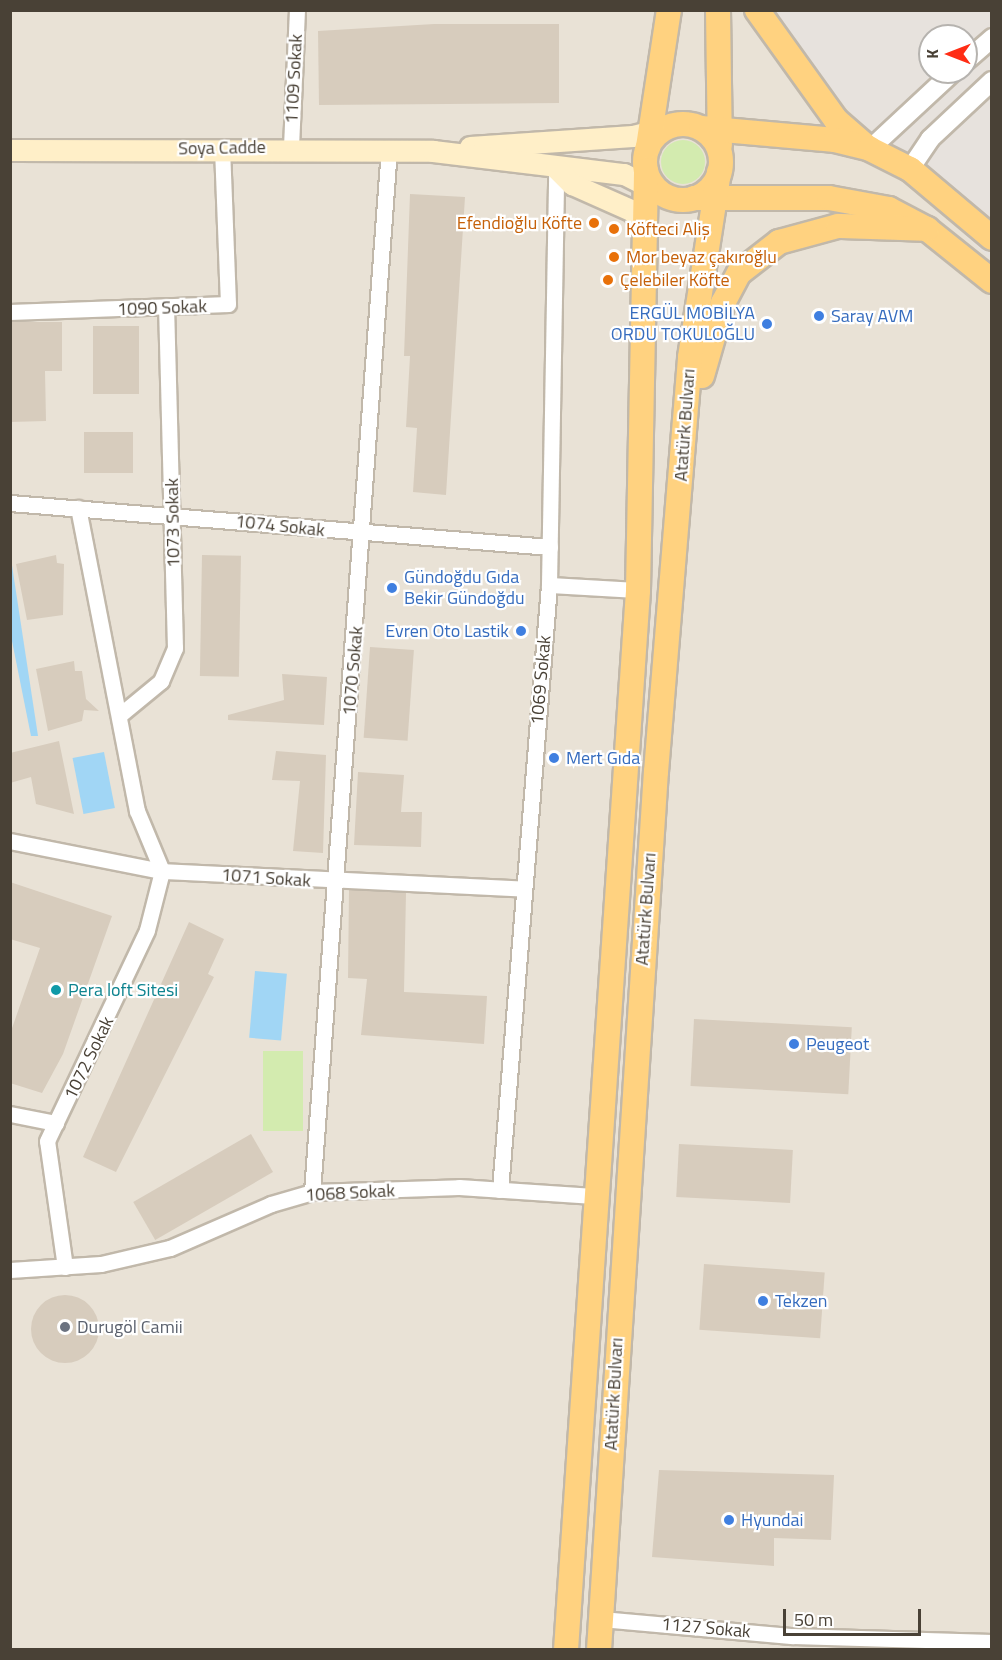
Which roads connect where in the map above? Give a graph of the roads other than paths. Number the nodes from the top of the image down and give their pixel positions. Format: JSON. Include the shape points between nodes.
{"nodes":[{"id":1,"x":297,"y":10,"type":"edge"},
{"id":2,"x":669,"y":10,"type":"edge"},
{"id":3,"x":718,"y":10,"type":"edge"},
{"id":4,"x":757,"y":10,"type":"edge"},
{"id":5,"x":992,"y":38,"type":"edge"},
{"id":6,"x":978,"y":50,"type":"edge"},
{"id":7,"x":992,"y":81,"type":"edge"},
{"id":8,"x":940,"y":84,"type":"edge"},
{"id":9,"x":710,"y":129,"type":"junction"},
{"id":10,"x":654,"y":135,"type":"junction"},
{"id":11,"x":291,"y":147,"type":"junction"},
{"id":12,"x":222,"y":148,"type":"junction"},
{"id":13,"x":389,"y":149,"type":"junction"},
{"id":14,"x":870,"y":149,"type":"junction"},
{"id":15,"x":10,"y":150,"type":"edge"},
{"id":16,"x":434,"y":151,"type":"junction"},
{"id":17,"x":556,"y":168,"type":"junction"},
{"id":18,"x":910,"y":169,"type":"junction"},
{"id":19,"x":650,"y":183,"type":"junction"},
{"id":20,"x":705,"y":198,"type":"junction"},
{"id":21,"x":927,"y":229,"type":"junction"},
{"id":22,"x":647,"y":235,"type":"junction"},
{"id":23,"x":992,"y":238,"type":"edge"},
{"id":24,"x":992,"y":281,"type":"edge"},
{"id":25,"x":166,"y":308,"type":"junction"},
{"id":26,"x":10,"y":312,"type":"edge"},
{"id":27,"x":681,"y":499,"type":"junction"},
{"id":28,"x":10,"y":503,"type":"edge"},
{"id":29,"x":78,"y":508,"type":"junction"},
{"id":30,"x":173,"y":515,"type":"junction"},
{"id":31,"x":364,"y":534,"type":"junction"},
{"id":32,"x":550,"y":547,"type":"junction"},
{"id":33,"x":549,"y":585,"type":"junction"},
{"id":34,"x":638,"y":590,"type":"junction"},
{"id":35,"x":121,"y":714,"type":"junction"},
{"id":36,"x":10,"y":841,"type":"edge"},
{"id":37,"x":162,"y":871,"type":"junction"},
{"id":38,"x":337,"y":883,"type":"junction"},
{"id":39,"x":524,"y":889,"type":"junction"},
{"id":40,"x":10,"y":1114,"type":"edge"},
{"id":41,"x":56,"y":1124,"type":"junction"},
{"id":42,"x":500,"y":1190,"type":"junction"},
{"id":43,"x":312,"y":1192,"type":"junction"},
{"id":44,"x":594,"y":1196,"type":"junction"},
{"id":45,"x":65,"y":1267,"type":"junction"},
{"id":46,"x":10,"y":1270,"type":"edge"},
{"id":47,"x":601,"y":1619,"type":"junction"},
{"id":48,"x":992,"y":1642,"type":"edge"},
{"id":49,"x":566,"y":1650,"type":"edge"},
{"id":50,"x":600,"y":1650,"type":"edge"}],
"edges":[{"from":1,"to":11,"type":"street","name":"1109 Sokak"},
{"from":2,"to":10,"type":"highway"},
{"from":3,"to":9,"type":"highway"},
{"from":4,"to":14,"type":"highway","via":[[836,120]]},
{"from":5,"to":6,"type":"street"},
{"from":7,"to":18,"type":"street","via":[[930,139]]},
{"from":8,"to":14,"type":"street"},
{"from":9,"to":10,"type":"highway"},
{"from":9,"to":14,"type":"highway","via":[[835,140]]},
{"from":9,"to":20,"type":"highway","via":[[720,166]]},
{"from":10,"to":16,"type":"main road","name":"Soya Cadde"},
{"from":10,"to":19,"type":"highway","name":"Atatürk Bulvarı"},
{"from":11,"to":12,"type":"main road","name":"Soya Cadde"},
{"from":11,"to":13,"type":"main road","name":"Soya Cadde"},
{"from":12,"to":15,"type":"main road","name":"Soya Cadde"},
{"from":12,"to":25,"type":"street","name":"1090 Sokak","via":[[228,304]]},
{"from":13,"to":16,"type":"main road","name":"Soya Cadde"},
{"from":13,"to":31,"type":"street","name":"1070 Sokak"},
{"from":14,"to":18,"type":"highway"},
{"from":16,"to":17,"type":"main road","name":"Soya Cadde"},
{"from":17,"to":19,"type":"main road","name":"Soya Cadde","via":[[624,174]]},
{"from":17,"to":22,"type":"main road","via":[[572,184],[633,211]]},
{"from":17,"to":32,"type":"street","name":"1069 Sokak"},
{"from":18,"to":23,"type":"highway"},
{"from":19,"to":20,"type":"highway"},
{"from":19,"to":22,"type":"highway","name":"Atatürk Bulvarı"},
{"from":20,"to":21,"type":"highway","via":[[829,198],[889,210]]},
{"from":20,"to":27,"type":"highway","name":"Atatürk Bulvarı"},
{"from":21,"to":24,"type":"highway"},
{"from":21,"to":27,"type":"highway","via":[[869,224],[805,232],[779,242],[739,273],[706,351]]},
{"from":22,"to":34,"type":"highway","name":"Atatürk Bulvarı"},
{"from":25,"to":26,"type":"street","name":"1090 Sokak"},
{"from":25,"to":30,"type":"street","name":"1073 Sokak"},
{"from":27,"to":47,"type":"highway","name":"Atatürk Bulvarı","via":[[656,772]]},
{"from":28,"to":29,"type":"street","name":"1074 Sokak"},
{"from":29,"to":30,"type":"street","name":"1074 Sokak"},
{"from":29,"to":35,"type":"street"},
{"from":30,"to":31,"type":"street","name":"1074 Sokak"},
{"from":30,"to":35,"type":"street","name":"1073 Sokak","via":[[172,663],[147,697]]},
{"from":31,"to":32,"type":"street","name":"1074 Sokak"},
{"from":31,"to":38,"type":"street","name":"1070 Sokak"},
{"from":32,"to":33,"type":"street","name":"1069 Sokak"},
{"from":33,"to":34,"type":"street"},
{"from":33,"to":39,"type":"street","name":"1069 Sokak"},
{"from":34,"to":44,"type":"highway","name":"Atatürk Bulvarı"},
{"from":35,"to":37,"type":"street","via":[[137,811]]},
{"from":36,"to":37,"type":"street","name":"1071 Sokak"},
{"from":37,"to":38,"type":"street","name":"1071 Sokak"},
{"from":37,"to":41,"type":"street","name":"1072 Sokak","via":[[147,930]]},
{"from":38,"to":39,"type":"street","name":"1071 Sokak"},
{"from":38,"to":43,"type":"street","name":"1070 Sokak"},
{"from":39,"to":42,"type":"street","name":"1069 Sokak"},
{"from":40,"to":41,"type":"street"},
{"from":41,"to":45,"type":"street","name":"1072 Sokak","via":[[47,1141],[47,1165]]},
{"from":42,"to":43,"type":"street","name":"1068 Sokak"},
{"from":42,"to":44,"type":"street","name":"1068 Sokak"},
{"from":43,"to":45,"type":"street","name":"1068 Sokak","via":[[271,1204],[170,1248]]},
{"from":44,"to":49,"type":"highway","name":"Atatürk Bulvarı"},
{"from":45,"to":46,"type":"street","name":"1068 Sokak"},
{"from":47,"to":48,"type":"street","name":"1127 Sokak","via":[[793,1636]]},
{"from":47,"to":50,"type":"highway","name":"Atatürk Bulvarı"}]}
